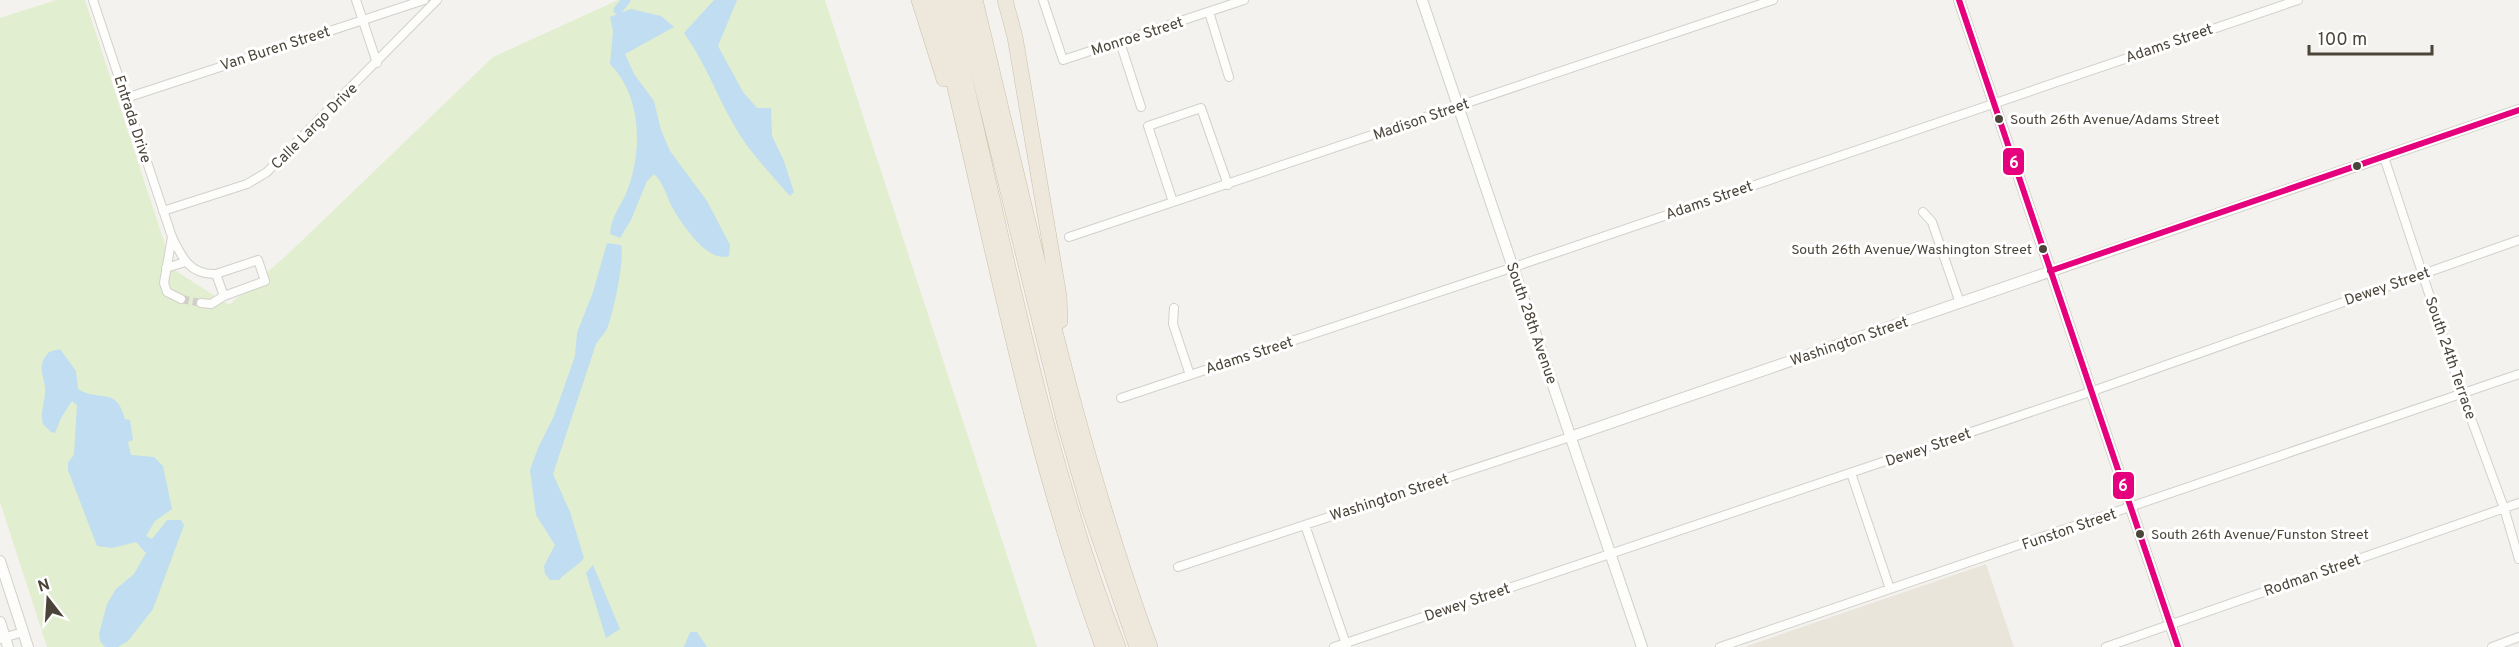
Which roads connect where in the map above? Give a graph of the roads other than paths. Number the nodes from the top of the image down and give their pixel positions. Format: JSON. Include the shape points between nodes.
{"nodes":[{"id":1,"x":93,"y":0,"type":"edge"},
{"id":2,"x":356,"y":0,"type":"edge"},
{"id":3,"x":424,"y":0,"type":"edge"},
{"id":4,"x":437,"y":0,"type":"edge"},
{"id":5,"x":919,"y":0,"type":"edge"},
{"id":6,"x":934,"y":0,"type":"edge"},
{"id":7,"x":946,"y":0,"type":"edge"},
{"id":8,"x":961,"y":0,"type":"edge"},
{"id":9,"x":975,"y":0,"type":"edge"},
{"id":10,"x":1005,"y":0,"type":"edge"},
{"id":11,"x":1043,"y":0,"type":"edge"},
{"id":12,"x":1244,"y":0,"type":"edge"},
{"id":13,"x":1422,"y":0,"type":"edge"},
{"id":14,"x":1773,"y":0,"type":"edge"},
{"id":15,"x":1959,"y":0,"type":"edge"},
{"id":16,"x":2298,"y":0,"type":"edge"},
{"id":17,"x":1209,"y":12,"type":"junction"},
{"id":18,"x":362,"y":19,"type":"junction"},
{"id":19,"x":1120,"y":42,"type":"junction"},
{"id":20,"x":377,"y":63,"type":"junction"},
{"id":21,"x":1229,"y":77,"type":"dead end"},
{"id":22,"x":126,"y":98,"type":"junction"},
{"id":23,"x":1993,"y":103,"type":"junction"},
{"id":24,"x":1141,"y":107,"type":"dead end"},
{"id":25,"x":1458,"y":107,"type":"junction"},
{"id":26,"x":2519,"y":110,"type":"edge"},
{"id":27,"x":964,"y":132,"type":"junction"},
{"id":28,"x":2384,"y":157,"type":"junction"},
{"id":29,"x":1228,"y":185,"type":"junction"},
{"id":30,"x":1173,"y":202,"type":"junction"},
{"id":31,"x":163,"y":211,"type":"junction"},
{"id":32,"x":1923,"y":212,"type":"dead end"},
{"id":33,"x":172,"y":237,"type":"junction"},
{"id":34,"x":1069,"y":237,"type":"dead end"},
{"id":35,"x":2519,"y":240,"type":"edge"},
{"id":36,"x":184,"y":262,"type":"junction"},
{"id":37,"x":1514,"y":267,"type":"junction"},
{"id":38,"x":166,"y":268,"type":"junction"},
{"id":39,"x":2050,"y":270,"type":"junction"},
{"id":40,"x":2423,"y":273,"type":"junction"},
{"id":41,"x":216,"y":274,"type":"junction"},
{"id":42,"x":224,"y":296,"type":"junction"},
{"id":43,"x":181,"y":299,"type":"tunnel mouth"},
{"id":44,"x":201,"y":303,"type":"tunnel mouth"},
{"id":45,"x":1960,"y":303,"type":"junction"},
{"id":46,"x":1174,"y":308,"type":"dead end"},
{"id":47,"x":1061,"y":354,"type":"junction"},
{"id":48,"x":2519,"y":374,"type":"edge"},
{"id":49,"x":1190,"y":375,"type":"junction"},
{"id":50,"x":2090,"y":392,"type":"junction"},
{"id":51,"x":2462,"y":394,"type":"junction"},
{"id":52,"x":1121,"y":398,"type":"dead end"},
{"id":53,"x":1570,"y":437,"type":"junction"},
{"id":54,"x":1851,"y":473,"type":"junction"},
{"id":55,"x":2519,"y":503,"type":"edge"},
{"id":56,"x":2130,"y":508,"type":"junction"},
{"id":57,"x":2504,"y":508,"type":"junction"},
{"id":58,"x":1305,"y":525,"type":"junction"},
{"id":59,"x":1611,"y":554,"type":"junction"},
{"id":60,"x":2519,"y":559,"type":"edge"},
{"id":61,"x":0,"y":561,"type":"edge"},
{"id":62,"x":1178,"y":567,"type":"dead end"},
{"id":63,"x":1890,"y":589,"type":"junction"},
{"id":64,"x":0,"y":622,"type":"edge"},
{"id":65,"x":2171,"y":624,"type":"junction"},
{"id":66,"x":23,"y":632,"type":"junction"},
{"id":67,"x":2519,"y":637,"type":"edge"},
{"id":68,"x":4,"y":641,"type":"edge"},
{"id":69,"x":1347,"y":645,"type":"edge"},
{"id":70,"x":28,"y":647,"type":"edge"},
{"id":71,"x":1103,"y":647,"type":"edge"},
{"id":72,"x":1118,"y":647,"type":"edge"},
{"id":73,"x":1137,"y":647,"type":"edge"},
{"id":74,"x":1150,"y":647,"type":"edge"},
{"id":75,"x":1334,"y":647,"type":"edge"},
{"id":76,"x":1642,"y":647,"type":"edge"},
{"id":77,"x":1720,"y":647,"type":"edge"},
{"id":78,"x":2106,"y":647,"type":"edge"},
{"id":79,"x":2178,"y":647,"type":"edge"},
{"id":80,"x":2492,"y":647,"type":"edge"}],
"edges":[{"from":1,"to":22,"type":"street","name":"Entrada Drive"},
{"from":2,"to":18,"type":"street"},
{"from":3,"to":18,"type":"street","name":"Van Buren Street"},
{"from":4,"to":20,"type":"street","name":"Calle Largo Drive"},
{"from":5,"to":27,"type":"highway"},
{"from":6,"to":27,"type":"highway"},
{"from":7,"to":72,"type":"highway","via":[[1060,470]]},
{"from":8,"to":73,"type":"highway","via":[[1068,434]]},
{"from":9,"to":47,"type":"highway"},
{"from":10,"to":47,"type":"highway","via":[[1015,37],[1057,284]]},
{"from":11,"to":19,"type":"street","name":"Monroe Street","via":[[1063,60]]},
{"from":12,"to":17,"type":"street","name":"Monroe Street"},
{"from":13,"to":25,"type":"street","name":"South 28th Avenue"},
{"from":14,"to":25,"type":"street","name":"Madison Street"},
{"from":15,"to":23,"type":"street"},
{"from":16,"to":23,"type":"street","name":"Adams Street"},
{"from":17,"to":19,"type":"street","name":"Monroe Street"},
{"from":17,"to":21,"type":"street"},
{"from":18,"to":20,"type":"street"},
{"from":18,"to":22,"type":"street","name":"Van Buren Street"},
{"from":19,"to":24,"type":"street"},
{"from":20,"to":31,"type":"street","name":"Calle Largo Drive","via":[[267,172],[247,184]]},
{"from":22,"to":31,"type":"street","name":"Entrada Drive"},
{"from":23,"to":37,"type":"street","name":"Adams Street"},
{"from":23,"to":39,"type":"street"},
{"from":25,"to":29,"type":"street","name":"Madison Street"},
{"from":25,"to":37,"type":"street","name":"South 28th Avenue"},
{"from":26,"to":28,"type":"street","name":"Washington Street"},
{"from":27,"to":71,"type":"highway","via":[[1051,484]]},
{"from":28,"to":39,"type":"street","name":"Washington Street"},
{"from":28,"to":40,"type":"street","name":"South 24th Terrace"},
{"from":29,"to":30,"type":"street","name":"Madison Street"},
{"from":29,"to":30,"type":"street","via":[[1201,108],[1148,126]]},
{"from":30,"to":34,"type":"street","name":"Madison Street"},
{"from":31,"to":33,"type":"street","name":"Entrada Drive"},
{"from":32,"to":45,"type":"street","via":[[1932,222]]},
{"from":33,"to":36,"type":"street","name":"Entrada Drive"},
{"from":33,"to":38,"type":"street"},
{"from":35,"to":40,"type":"street","name":"Dewey Street"},
{"from":36,"to":38,"type":"street"},
{"from":36,"to":41,"type":"street","via":[[207,275]]},
{"from":37,"to":49,"type":"street","name":"Adams Street"},
{"from":37,"to":53,"type":"street","name":"South 28th Avenue"},
{"from":38,"to":43,"type":"street","via":[[167,292]]},
{"from":39,"to":45,"type":"street","name":"Washington Street"},
{"from":39,"to":50,"type":"street"},
{"from":40,"to":50,"type":"street","name":"Dewey Street"},
{"from":40,"to":51,"type":"street","name":"South 24th Terrace"},
{"from":41,"to":42,"type":"street"},
{"from":41,"to":42,"type":"street","via":[[258,260],[266,281]]},
{"from":42,"to":44,"type":"street","via":[[211,304]]},
{"from":45,"to":53,"type":"street","name":"Washington Street"},
{"from":46,"to":49,"type":"street","via":[[1173,324]]},
{"from":47,"to":74,"type":"highway","via":[[1100,500]]},
{"from":48,"to":51,"type":"street","name":"Funston Street"},
{"from":49,"to":52,"type":"street","name":"Adams Street"},
{"from":50,"to":54,"type":"street","name":"Dewey Street"},
{"from":50,"to":56,"type":"street"},
{"from":51,"to":56,"type":"street","name":"Funston Street"},
{"from":51,"to":57,"type":"street","name":"South 24th Terrace"},
{"from":53,"to":58,"type":"street","name":"Washington Street"},
{"from":53,"to":59,"type":"street","name":"South 28th Avenue"},
{"from":54,"to":59,"type":"street","name":"Dewey Street"},
{"from":54,"to":63,"type":"street"},
{"from":55,"to":57,"type":"street","name":"Rodman Street"},
{"from":56,"to":63,"type":"street","name":"Funston Street"},
{"from":56,"to":65,"type":"street"},
{"from":57,"to":60,"type":"street","name":"South 24th Terrace"},
{"from":57,"to":65,"type":"street","name":"Rodman Street"},
{"from":58,"to":62,"type":"street","name":"Washington Street"},
{"from":58,"to":69,"type":"street"},
{"from":59,"to":69,"type":"street","name":"Dewey Street"},
{"from":59,"to":76,"type":"street","name":"South 28th Avenue"},
{"from":61,"to":66,"type":"street"},
{"from":63,"to":77,"type":"street","name":"Funston Street"},
{"from":64,"to":68,"type":"street"},
{"from":65,"to":78,"type":"street","name":"Rodman Street"},
{"from":65,"to":79,"type":"street"},
{"from":66,"to":68,"type":"street"},
{"from":66,"to":70,"type":"street"},
{"from":67,"to":80,"type":"street"},
{"from":69,"to":75,"type":"street","name":"Dewey Street"}]}
